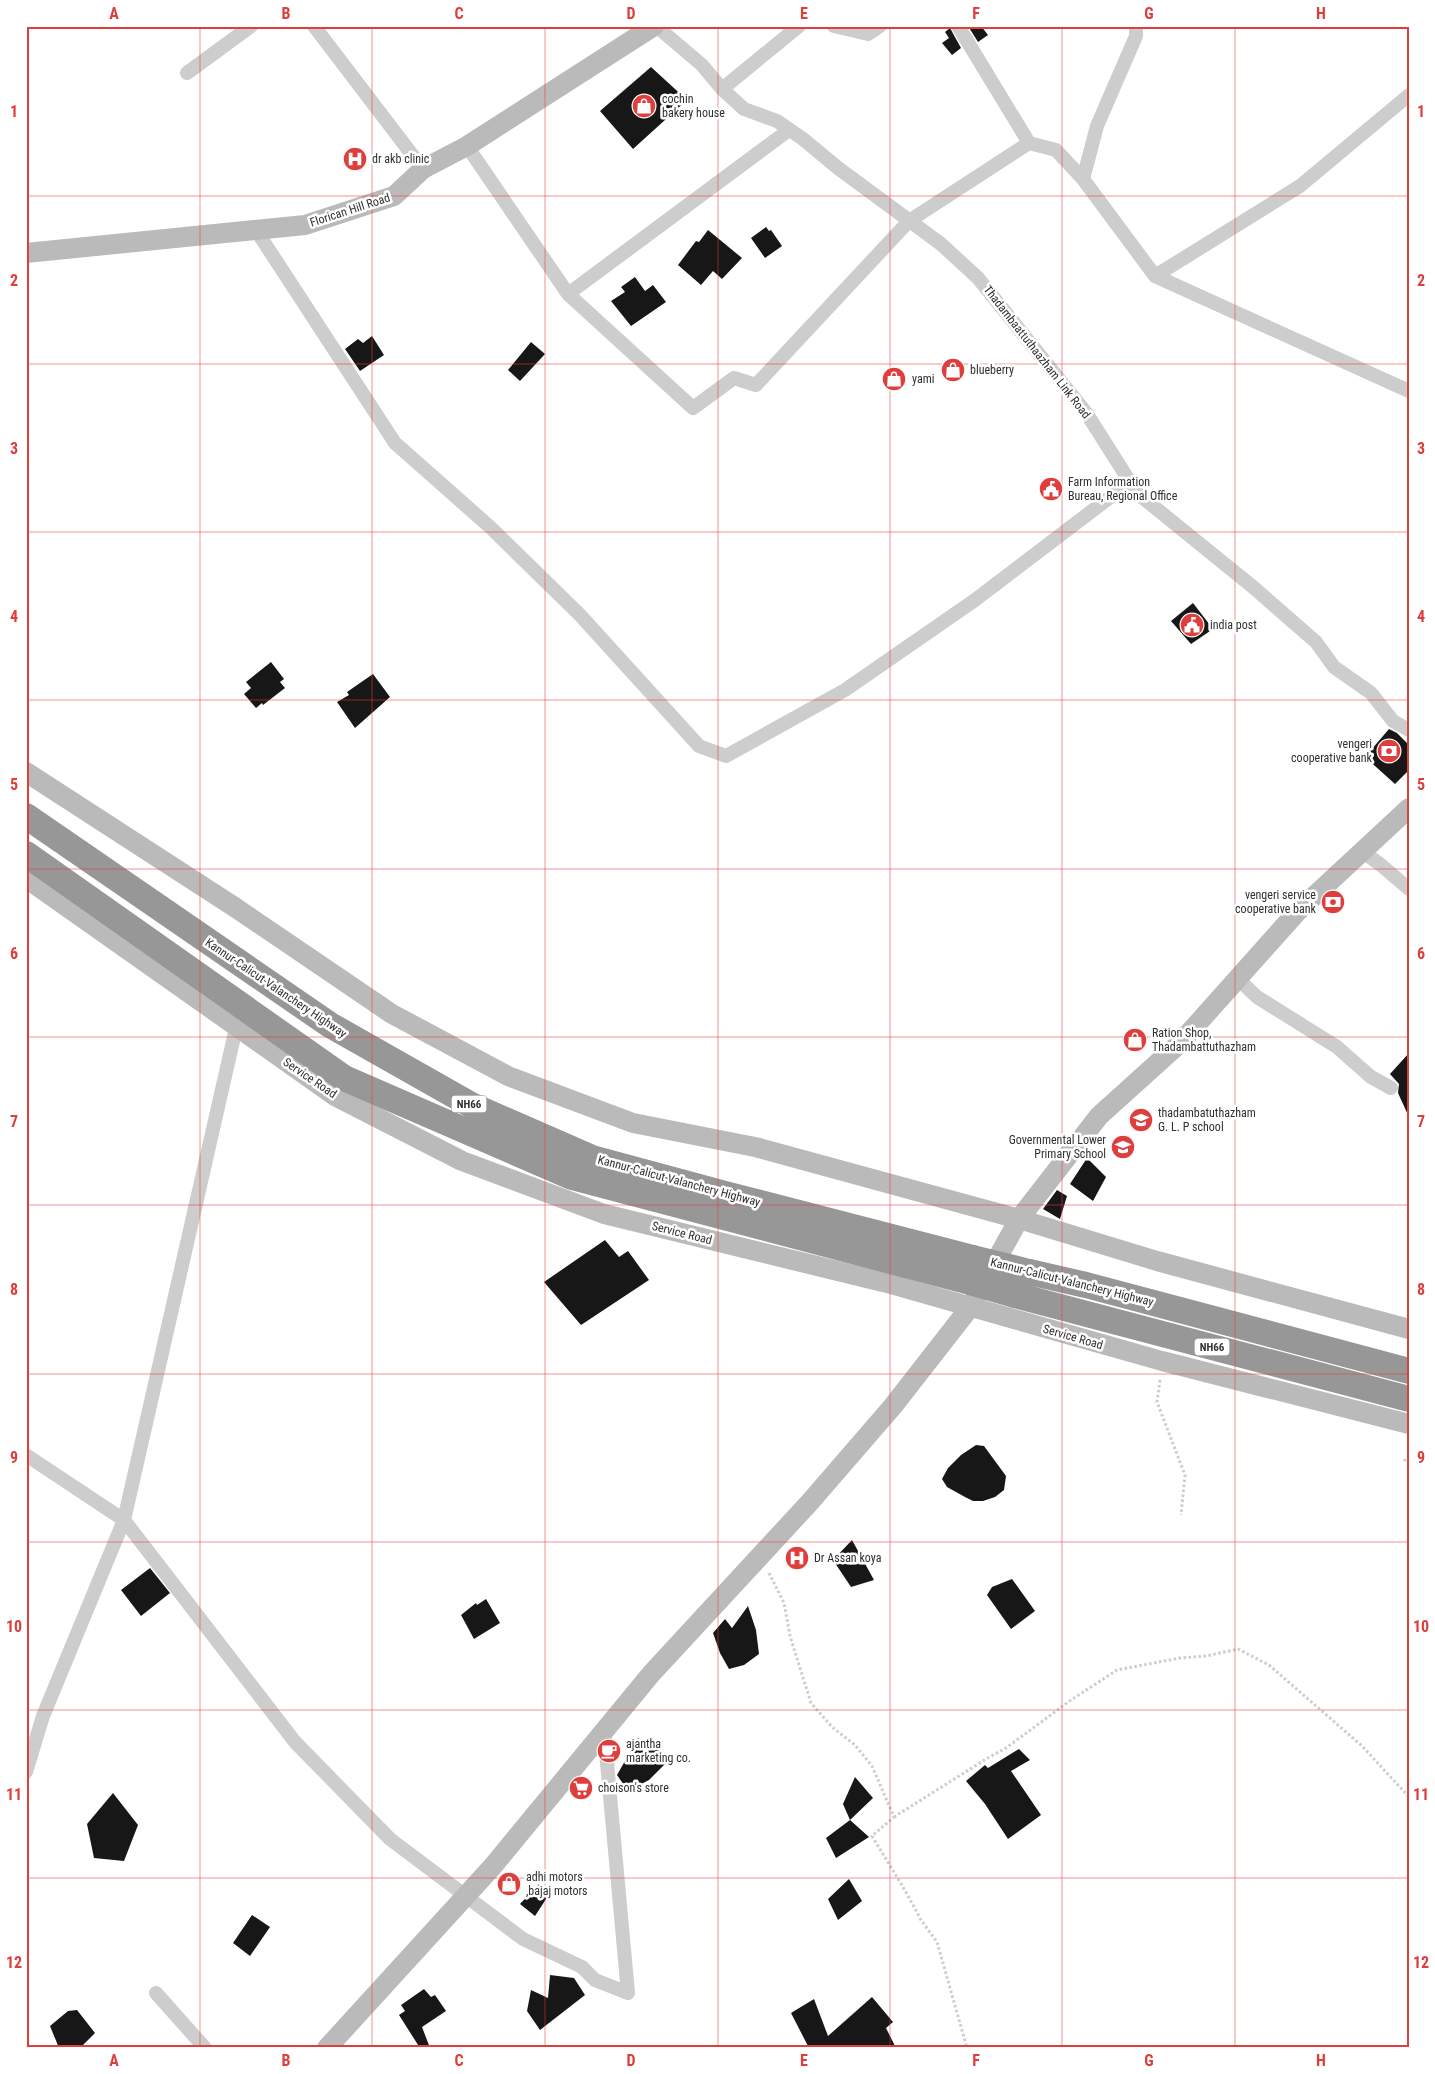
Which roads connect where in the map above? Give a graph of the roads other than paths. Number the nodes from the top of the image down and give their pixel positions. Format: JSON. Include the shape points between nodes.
{"nodes":[{"id":1,"x":251,"y":26,"type":"edge"},
{"id":2,"x":314,"y":26,"type":"edge"},
{"id":3,"x":655,"y":26,"type":"edge"},
{"id":4,"x":799,"y":26,"type":"edge"},
{"id":5,"x":834,"y":26,"type":"edge"},
{"id":6,"x":880,"y":26,"type":"edge"},
{"id":7,"x":958,"y":26,"type":"edge"},
{"id":8,"x":1136,"y":26,"type":"edge"},
{"id":9,"x":187,"y":74,"type":"dead end"},
{"id":10,"x":722,"y":89,"type":"junction"},
{"id":11,"x":1409,"y":95,"type":"edge"},
{"id":12,"x":789,"y":130,"type":"junction"},
{"id":13,"x":1029,"y":143,"type":"junction"},
{"id":14,"x":467,"y":146,"type":"junction"},
{"id":15,"x":423,"y":169,"type":"junction"},
{"id":16,"x":1083,"y":179,"type":"junction"},
{"id":17,"x":909,"y":221,"type":"junction"},
{"id":18,"x":256,"y":230,"type":"junction"},
{"id":19,"x":26,"y":254,"type":"edge"},
{"id":20,"x":1155,"y":276,"type":"junction"},
{"id":21,"x":568,"y":294,"type":"junction"},
{"id":22,"x":1409,"y":391,"type":"edge"},
{"id":23,"x":1130,"y":482,"type":"junction"},
{"id":24,"x":1409,"y":730,"type":"edge"},
{"id":25,"x":26,"y":772,"type":"edge"},
{"id":26,"x":1409,"y":808,"type":"edge"},
{"id":27,"x":26,"y":816,"type":"edge"},
{"id":28,"x":1363,"y":852,"type":"junction"},
{"id":29,"x":26,"y":854,"type":"edge"},
{"id":30,"x":26,"y":878,"type":"edge"},
{"id":31,"x":1409,"y":889,"type":"edge"},
{"id":32,"x":1237,"y":978,"type":"junction"},
{"id":33,"x":236,"y":1028,"type":"junction"},
{"id":34,"x":1391,"y":1088,"type":"dead end"},
{"id":35,"x":1019,"y":1219,"type":"junction"},
{"id":36,"x":972,"y":1282,"type":"junction"},
{"id":37,"x":1409,"y":1329,"type":"edge"},
{"id":38,"x":1409,"y":1371,"type":"edge"},
{"id":39,"x":1409,"y":1399,"type":"edge"},
{"id":40,"x":1409,"y":1424,"type":"edge"},
{"id":41,"x":26,"y":1455,"type":"edge"},
{"id":42,"x":124,"y":1520,"type":"junction"},
{"id":43,"x":604,"y":1730,"type":"junction"},
{"id":44,"x":26,"y":1772,"type":"edge"},
{"id":45,"x":466,"y":1895,"type":"junction"},
{"id":46,"x":156,"y":1993,"type":"dead end"},
{"id":47,"x":205,"y":2048,"type":"edge"},
{"id":48,"x":327,"y":2048,"type":"edge"}],
"edges":[{"from":1,"to":9,"type":"street"},
{"from":2,"to":15,"type":"street"},
{"from":3,"to":10,"type":"street","name":"Thadambaattuthaazham Link Road","via":[[702,65]]},
{"from":3,"to":14,"type":"street","name":"Florican Hill Road"},
{"from":4,"to":10,"type":"street"},
{"from":5,"to":6,"type":"street","via":[[868,34]]},
{"from":7,"to":13,"type":"street"},
{"from":8,"to":16,"type":"street","via":[[1136,36],[1097,126]]},
{"from":10,"to":12,"type":"street","name":"Thadambaattuthaazham Link Road","via":[[744,109],[777,121]]},
{"from":11,"to":20,"type":"street","via":[[1300,186]]},
{"from":12,"to":17,"type":"street","name":"Thadambaattuthaazham Link Road"},
{"from":12,"to":21,"type":"street"},
{"from":13,"to":16,"type":"street","via":[[1056,150]]},
{"from":13,"to":17,"type":"street"},
{"from":14,"to":15,"type":"street","name":"Florican Hill Road"},
{"from":14,"to":21,"type":"street"},
{"from":15,"to":18,"type":"street","name":"Florican Hill Road","via":[[394,196],[305,225]]},
{"from":16,"to":20,"type":"street"},
{"from":17,"to":21,"type":"street","via":[[756,385],[734,378],[693,408]]},
{"from":17,"to":23,"type":"street","name":"Thadambaattuthaazham Link Road","via":[[941,244],[978,278],[1087,414]]},
{"from":18,"to":19,"type":"street","name":"Florican Hill Road"},
{"from":18,"to":23,"type":"street","via":[[395,443],[490,527],[580,615],[699,746],[726,756],[845,690],[975,600]]},
{"from":20,"to":22,"type":"street"},
{"from":23,"to":24,"type":"street","name":"Thadambaattuthaazham Link Road","via":[[1137,493],[1316,642],[1334,667],[1371,693],[1393,721]]},
{"from":25,"to":35,"type":"street","via":[[392,1014],[508,1076],[633,1124],[755,1147]]},
{"from":26,"to":28,"type":"street"},
{"from":27,"to":36,"type":"highway","name":"Kannur-Calicut-Valanchery Highway","number":"NH66","via":[[330,1025],[473,1106],[592,1158],[730,1195]]},
{"from":28,"to":31,"type":"street","via":[[1382,864]]},
{"from":28,"to":32,"type":"street","via":[[1297,912]]},
{"from":29,"to":36,"type":"highway","number":"NH66","via":[[344,1078],[572,1177]]},
{"from":30,"to":33,"type":"street","name":"Service Road"},
{"from":32,"to":34,"type":"street","via":[[1257,997],[1337,1047],[1371,1077]]},
{"from":32,"to":35,"type":"street","via":[[1181,1042],[1099,1116]]},
{"from":33,"to":36,"type":"street","name":"Service Road","via":[[335,1096],[471,1164],[604,1214],[887,1283]]},
{"from":33,"to":42,"type":"street"},
{"from":35,"to":36,"type":"street"},
{"from":35,"to":37,"type":"street","via":[[1156,1261]]},
{"from":36,"to":38,"type":"highway","name":"Kannur-Calicut-Valanchery Highway","number":"NH66","bridge":true,"via":[[1029,1272]]},
{"from":36,"to":39,"type":"highway","number":"NH66","bridge":true},
{"from":36,"to":40,"type":"street","name":"Service Road","via":[[1017,1321],[1162,1362]]},
{"from":36,"to":43,"type":"street","via":[[893,1406]]},
{"from":41,"to":42,"type":"street"},
{"from":42,"to":44,"type":"street","via":[[43,1716]]},
{"from":42,"to":45,"type":"street","via":[[295,1742],[390,1839]]},
{"from":43,"to":45,"type":"street","via":[[494,1866]]},
{"from":43,"to":45,"type":"street","via":[[628,1993],[595,1980],[582,1967],[523,1939]]},
{"from":45,"to":48,"type":"street"},
{"from":46,"to":47,"type":"street"}]}
